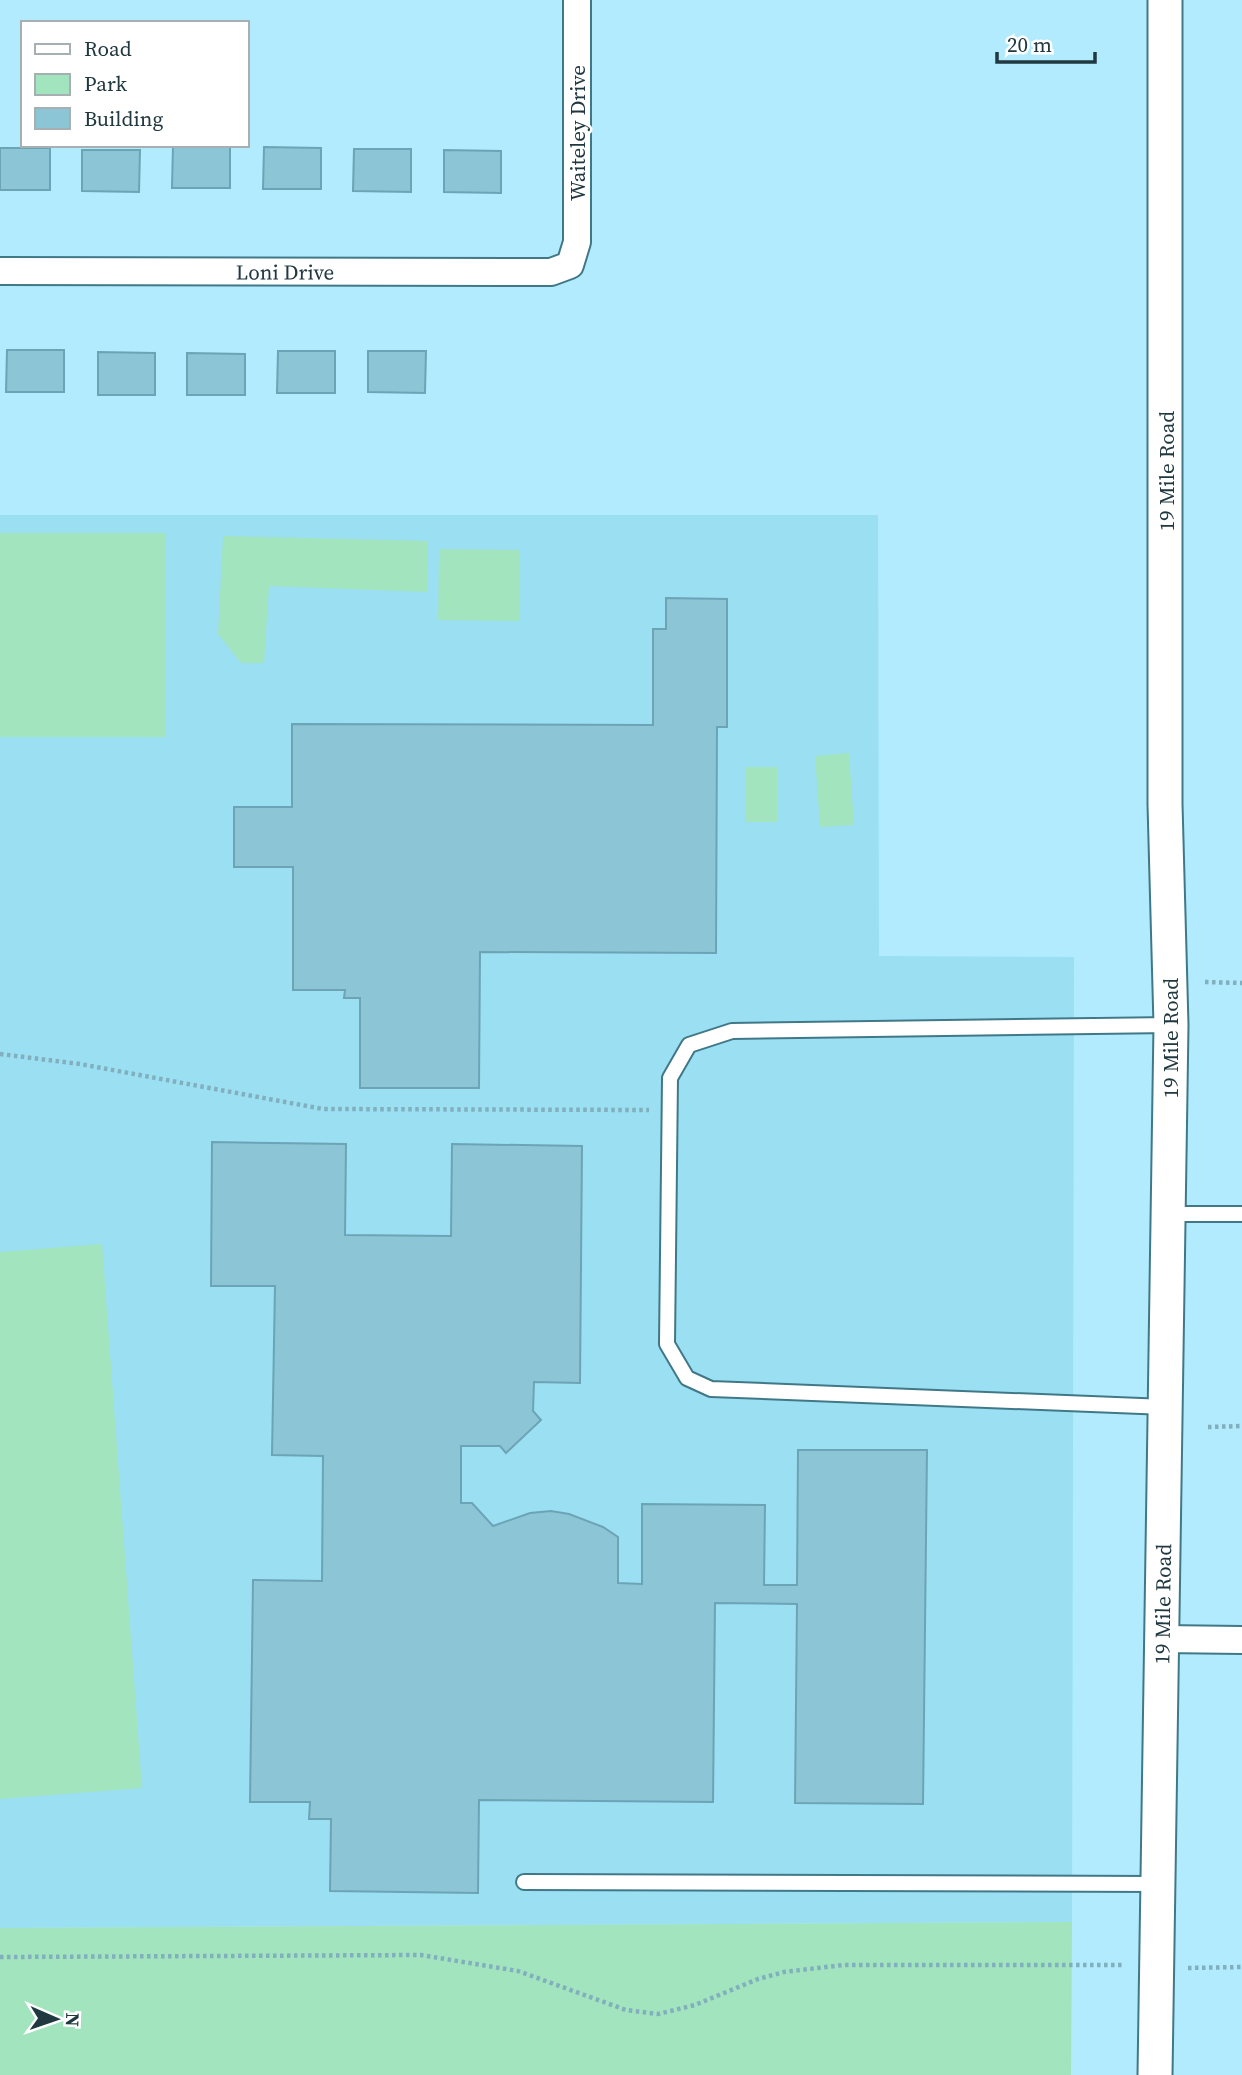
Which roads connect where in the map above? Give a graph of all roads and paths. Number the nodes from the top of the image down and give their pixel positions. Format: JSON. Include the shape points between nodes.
{"nodes":[{"id":1,"x":577,"y":0,"type":"edge"},
{"id":2,"x":1165,"y":0,"type":"edge"},
{"id":3,"x":570,"y":265,"type":"joint"},
{"id":4,"x":0,"y":271,"type":"edge"},
{"id":5,"x":1205,"y":982,"type":"dead end"},
{"id":6,"x":1242,"y":983,"type":"edge"},
{"id":7,"x":1171,"y":1025,"type":"junction"},
{"id":8,"x":0,"y":1054,"type":"edge"},
{"id":9,"x":670,"y":1110,"type":"junction"},
{"id":10,"x":1168,"y":1214,"type":"junction"},
{"id":11,"x":1242,"y":1214,"type":"edge"},
{"id":12,"x":1166,"y":1407,"type":"junction"},
{"id":13,"x":1242,"y":1426,"type":"edge"},
{"id":14,"x":1208,"y":1427,"type":"dead end"},
{"id":15,"x":1162,"y":1639,"type":"junction"},
{"id":16,"x":1242,"y":1640,"type":"edge"},
{"id":17,"x":524,"y":1882,"type":"dead end"},
{"id":18,"x":1158,"y":1884,"type":"junction"},
{"id":19,"x":0,"y":1956,"type":"edge"},
{"id":20,"x":1132,"y":1965,"type":"dead end"},
{"id":21,"x":1242,"y":1967,"type":"edge"},
{"id":22,"x":1192,"y":1968,"type":"dead end"},
{"id":23,"x":1155,"y":2075,"type":"edge"}],
"edges":[{"from":1,"to":3,"type":"street","name":"Waiteley Drive","via":[[577,242]]},
{"from":2,"to":7,"type":"street","name":"19 Mile Road","via":[[1165,804]]},
{"from":3,"to":4,"type":"street","name":"Loni Drive","via":[[551,272]]},
{"from":5,"to":6,"type":"path"},
{"from":7,"to":9,"type":"lane","via":[[732,1031],[690,1045],[670,1078]]},
{"from":7,"to":10,"type":"street","name":"19 Mile Road"},
{"from":8,"to":9,"type":"path","via":[[80,1064],[323,1109]]},
{"from":9,"to":12,"type":"lane","via":[[667,1345],[687,1378],[711,1389]]},
{"from":10,"to":11,"type":"lane"},
{"from":10,"to":12,"type":"street","name":"19 Mile Road"},
{"from":12,"to":15,"type":"street","name":"19 Mile Road"},
{"from":13,"to":14,"type":"path"},
{"from":15,"to":16,"type":"street"},
{"from":15,"to":18,"type":"street","name":"19 Mile Road"},
{"from":17,"to":18,"type":"lane"},
{"from":18,"to":23,"type":"street","name":"19 Mile Road"},
{"from":19,"to":20,"type":"path","via":[[421,1955],[518,1970],[626,2010],[658,2014],[784,1972],[843,1965]]},
{"from":21,"to":22,"type":"path"}]}
